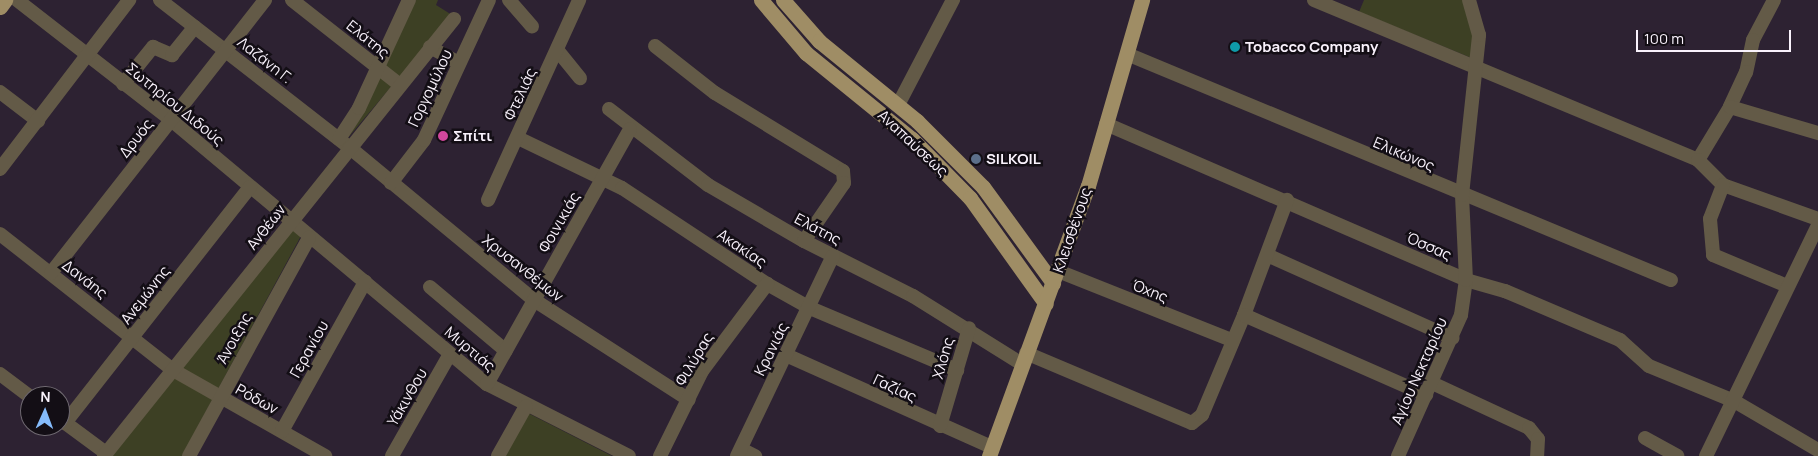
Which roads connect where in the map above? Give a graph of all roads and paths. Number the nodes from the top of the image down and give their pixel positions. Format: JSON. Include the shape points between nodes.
{"nodes":[{"id":1,"x":6,"y":0,"type":"edge"},
{"id":2,"x":17,"y":0,"type":"edge"},
{"id":3,"x":129,"y":0,"type":"edge"},
{"id":4,"x":160,"y":0,"type":"edge"},
{"id":5,"x":264,"y":0,"type":"edge"},
{"id":6,"x":292,"y":0,"type":"edge"},
{"id":7,"x":409,"y":0,"type":"edge"},
{"id":8,"x":489,"y":0,"type":"edge"},
{"id":9,"x":509,"y":0,"type":"edge"},
{"id":10,"x":579,"y":0,"type":"edge"},
{"id":11,"x":761,"y":0,"type":"edge"},
{"id":12,"x":783,"y":0,"type":"edge"},
{"id":13,"x":953,"y":0,"type":"edge"},
{"id":14,"x":1142,"y":0,"type":"edge"},
{"id":15,"x":1314,"y":0,"type":"edge"},
{"id":16,"x":1469,"y":0,"type":"edge"},
{"id":17,"x":1774,"y":0,"type":"edge"},
{"id":18,"x":0,"y":7,"type":"edge"},
{"id":19,"x":454,"y":19,"type":"dead end"},
{"id":20,"x":532,"y":26,"type":"dead end"},
{"id":21,"x":194,"y":27,"type":"junction"},
{"id":22,"x":655,"y":46,"type":"dead end"},
{"id":23,"x":430,"y":47,"type":"junction"},
{"id":24,"x":226,"y":50,"type":"junction"},
{"id":25,"x":558,"y":51,"type":"junction"},
{"id":26,"x":1127,"y":54,"type":"junction"},
{"id":27,"x":87,"y":55,"type":"junction"},
{"id":28,"x":459,"y":63,"type":"junction"},
{"id":29,"x":1476,"y":66,"type":"junction"},
{"id":30,"x":378,"y":67,"type":"junction"},
{"id":31,"x":580,"y":78,"type":"dead end"},
{"id":32,"x":123,"y":84,"type":"junction"},
{"id":33,"x":400,"y":85,"type":"junction"},
{"id":34,"x":0,"y":92,"type":"edge"},
{"id":35,"x":898,"y":105,"type":"junction"},
{"id":36,"x":1730,"y":107,"type":"junction"},
{"id":37,"x":609,"y":109,"type":"dead end"},
{"id":38,"x":171,"y":120,"type":"junction"},
{"id":39,"x":38,"y":122,"type":"junction"},
{"id":40,"x":1106,"y":124,"type":"junction"},
{"id":41,"x":630,"y":128,"type":"junction"},
{"id":42,"x":1818,"y":133,"type":"edge"},
{"id":43,"x":518,"y":138,"type":"junction"},
{"id":44,"x":344,"y":143,"type":"junction"},
{"id":45,"x":1698,"y":160,"type":"junction"},
{"id":46,"x":0,"y":169,"type":"edge"},
{"id":47,"x":603,"y":178,"type":"junction"},
{"id":48,"x":391,"y":183,"type":"junction"},
{"id":49,"x":1723,"y":185,"type":"junction"},
{"id":50,"x":250,"y":188,"type":"junction"},
{"id":51,"x":1462,"y":195,"type":"junction"},
{"id":52,"x":488,"y":200,"type":"dead end"},
{"id":53,"x":1287,"y":200,"type":"junction"},
{"id":54,"x":1818,"y":219,"type":"edge"},
{"id":55,"x":291,"y":222,"type":"junction"},
{"id":56,"x":1818,"y":225,"type":"edge"},
{"id":57,"x":0,"y":234,"type":"edge"},
{"id":58,"x":309,"y":238,"type":"junction"},
{"id":59,"x":804,"y":241,"type":"junction"},
{"id":60,"x":833,"y":256,"type":"junction"},
{"id":61,"x":1269,"y":256,"type":"junction"},
{"id":62,"x":51,"y":273,"type":"junction"},
{"id":63,"x":1056,"y":277,"type":"junction"},
{"id":64,"x":1466,"y":280,"type":"junction"},
{"id":65,"x":1670,"y":280,"type":"dead end"},
{"id":66,"x":365,"y":282,"type":"junction"},
{"id":67,"x":767,"y":284,"type":"junction"},
{"id":68,"x":430,"y":286,"type":"dead end"},
{"id":69,"x":1787,"y":286,"type":"junction"},
{"id":70,"x":534,"y":300,"type":"junction"},
{"id":71,"x":1046,"y":304,"type":"junction"},
{"id":72,"x":810,"y":308,"type":"junction"},
{"id":73,"x":1244,"y":316,"type":"junction"},
{"id":74,"x":969,"y":328,"type":"junction"},
{"id":75,"x":133,"y":336,"type":"junction"},
{"id":76,"x":1452,"y":338,"type":"junction"},
{"id":77,"x":1231,"y":340,"type":"junction"},
{"id":78,"x":506,"y":351,"type":"junction"},
{"id":79,"x":450,"y":354,"type":"junction"},
{"id":80,"x":786,"y":355,"type":"junction"},
{"id":81,"x":1024,"y":359,"type":"junction"},
{"id":82,"x":173,"y":370,"type":"junction"},
{"id":83,"x":957,"y":370,"type":"junction"},
{"id":84,"x":0,"y":374,"type":"edge"},
{"id":85,"x":487,"y":384,"type":"junction"},
{"id":86,"x":20,"y":389,"type":"edge"},
{"id":87,"x":1429,"y":389,"type":"junction"},
{"id":88,"x":220,"y":397,"type":"junction"},
{"id":89,"x":689,"y":400,"type":"junction"},
{"id":90,"x":1734,"y":401,"type":"junction"},
{"id":91,"x":526,"y":406,"type":"junction"},
{"id":92,"x":70,"y":412,"type":"edge"},
{"id":93,"x":940,"y":426,"type":"junction"},
{"id":94,"x":70,"y":427,"type":"edge"},
{"id":95,"x":282,"y":432,"type":"junction"},
{"id":96,"x":1645,"y":438,"type":"dead end"},
{"id":97,"x":1818,"y":450,"type":"edge"},
{"id":98,"x":990,"y":452,"type":"edge"},
{"id":99,"x":739,"y":453,"type":"edge"},
{"id":100,"x":105,"y":455,"type":"edge"},
{"id":101,"x":626,"y":455,"type":"edge"},
{"id":102,"x":189,"y":456,"type":"edge"},
{"id":103,"x":326,"y":456,"type":"edge"},
{"id":104,"x":392,"y":456,"type":"edge"},
{"id":105,"x":498,"y":456,"type":"edge"},
{"id":106,"x":660,"y":456,"type":"edge"},
{"id":107,"x":755,"y":456,"type":"edge"},
{"id":108,"x":1398,"y":456,"type":"edge"},
{"id":109,"x":1537,"y":456,"type":"edge"},
{"id":110,"x":1677,"y":456,"type":"edge"},
{"id":111,"x":1706,"y":456,"type":"edge"}],
"edges":[{"from":1,"to":18,"type":"main road"},
{"from":2,"to":27,"type":"street","name":"Σωτηρίου Διδούς"},
{"from":3,"to":27,"type":"street"},
{"from":4,"to":21,"type":"street","name":"Λαζάνη Γ."},
{"from":5,"to":24,"type":"street","name":"Δρυός"},
{"from":6,"to":30,"type":"street","name":"Ελάτης"},
{"from":7,"to":30,"type":"street"},
{"from":8,"to":28,"type":"street","name":"Γοργομύλου"},
{"from":9,"to":20,"type":"street"},
{"from":10,"to":25,"type":"street","name":"Φτελιάς"},
{"from":11,"to":71,"type":"main road","name":"Αναπαύσεως","via":[[806,53],[912,139],[970,198]]},
{"from":12,"to":35,"type":"main road","name":"Αναπαύσεως","via":[[819,41]]},
{"from":13,"to":35,"type":"street"},
{"from":14,"to":26,"type":"main road","name":"Κλεισθένους"},
{"from":15,"to":29,"type":"street"},
{"from":16,"to":29,"type":"street","name":"Αγίου Νεκταρίου","via":[[1478,35]]},
{"from":17,"to":36,"type":"street","via":[[1753,40],[1746,72]]},
{"from":19,"to":23,"type":"street","name":"Ανθέων"},
{"from":21,"to":24,"type":"street","name":"Λαζάνη Γ."},
{"from":21,"to":32,"type":"street","via":[[172,55],[154,47]]},
{"from":22,"to":59,"type":"street","via":[[715,93],[843,170],[844,183]]},
{"from":23,"to":28,"type":"street"},
{"from":23,"to":33,"type":"street","name":"Ανθέων"},
{"from":24,"to":38,"type":"street","name":"Δρυός"},
{"from":24,"to":44,"type":"street","name":"Λαζάνη Γ."},
{"from":25,"to":31,"type":"street"},
{"from":25,"to":43,"type":"street","name":"Φτελιάς"},
{"from":26,"to":40,"type":"main road","name":"Κλεισθένους"},
{"from":26,"to":51,"type":"street","name":"Ελικώνος"},
{"from":27,"to":32,"type":"street","name":"Σωτηρίου Διδούς"},
{"from":27,"to":39,"type":"street"},
{"from":28,"to":48,"type":"street","name":"Γοργομύλου","via":[[424,140]]},
{"from":29,"to":45,"type":"street"},
{"from":29,"to":51,"type":"street","name":"Αγίου Νεκταρίου"},
{"from":30,"to":33,"type":"street","name":"Ελάτης"},
{"from":30,"to":44,"type":"street"},
{"from":32,"to":38,"type":"street","name":"Σωτηρίου Διδούς"},
{"from":33,"to":44,"type":"street","name":"Ανθέων"},
{"from":34,"to":39,"type":"street"},
{"from":35,"to":63,"type":"main road","name":"Αναπαύσεως","via":[[983,187]]},
{"from":36,"to":42,"type":"street"},
{"from":36,"to":45,"type":"street"},
{"from":37,"to":41,"type":"street","name":"Ελάτης"},
{"from":38,"to":50,"type":"street","name":"Σωτηρίου Διδούς"},
{"from":38,"to":62,"type":"street","name":"Δρυός"},
{"from":39,"to":46,"type":"street"},
{"from":40,"to":53,"type":"street","name":"Όσσας"},
{"from":40,"to":63,"type":"main road","name":"Κλεισθένους"},
{"from":41,"to":47,"type":"street","name":"Φοινικιάς"},
{"from":41,"to":59,"type":"street","name":"Ελάτης","via":[[708,184]]},
{"from":43,"to":47,"type":"street","name":"Ακακίας"},
{"from":43,"to":52,"type":"street","name":"Φτελιάς"},
{"from":44,"to":48,"type":"street","name":"Χρυσανθέμων"},
{"from":44,"to":55,"type":"street","name":"Ανθέων"},
{"from":45,"to":49,"type":"street"},
{"from":47,"to":67,"type":"street","name":"Ακακίας"},
{"from":47,"to":70,"type":"street","name":"Φοινικιάς"},
{"from":48,"to":70,"type":"street","name":"Χρυσανθέμων"},
{"from":49,"to":54,"type":"street"},
{"from":49,"to":69,"type":"street","via":[[1710,219],[1713,255]]},
{"from":50,"to":55,"type":"street","name":"Σωτηρίου Διδούς"},
{"from":50,"to":75,"type":"street","name":"Ανεμώνης"},
{"from":51,"to":64,"type":"street","name":"Αγίου Νεκταρίου"},
{"from":51,"to":65,"type":"street","name":"Ελικώνος"},
{"from":53,"to":61,"type":"street"},
{"from":53,"to":64,"type":"street","name":"Όσσας"},
{"from":55,"to":58,"type":"street","name":"Σωτηρίου Διδούς"},
{"from":55,"to":82,"type":"street","name":"Ανθέων"},
{"from":56,"to":69,"type":"street"},
{"from":57,"to":62,"type":"street","name":"Δανάης"},
{"from":58,"to":66,"type":"street","name":"Μυρτιάς"},
{"from":58,"to":88,"type":"street","name":"Άνοιξης"},
{"from":59,"to":60,"type":"street","name":"Ελάτης"},
{"from":60,"to":72,"type":"street","name":"Κρανιάς"},
{"from":60,"to":74,"type":"street","name":"Ελάτης"},
{"from":61,"to":73,"type":"street"},
{"from":61,"to":76,"type":"street"},
{"from":62,"to":75,"type":"street","name":"Δανάης"},
{"from":63,"to":71,"type":"main road","name":"Κλεισθένους"},
{"from":63,"to":77,"type":"street","name":"Όχης"},
{"from":64,"to":76,"type":"street","name":"Αγίου Νεκταρίου"},
{"from":64,"to":90,"type":"street","name":"Όσσας","via":[[1505,291],[1620,340],[1649,366]]},
{"from":66,"to":79,"type":"street","name":"Μυρτιάς"},
{"from":66,"to":95,"type":"street","name":"Γερανίου"},
{"from":67,"to":72,"type":"street","name":"Ακακίας"},
{"from":67,"to":89,"type":"street","name":"Φιλύρας","via":[[716,351]]},
{"from":68,"to":78,"type":"street"},
{"from":69,"to":90,"type":"street"},
{"from":70,"to":78,"type":"street","name":"Φοινικιάς"},
{"from":70,"to":89,"type":"street","name":"Χρυσανθέμων"},
{"from":71,"to":81,"type":"main road","name":"Κλεισθένους"},
{"from":72,"to":80,"type":"street","name":"Κρανιάς"},
{"from":72,"to":83,"type":"street","name":"Ακακίας"},
{"from":73,"to":77,"type":"street"},
{"from":73,"to":87,"type":"street"},
{"from":74,"to":81,"type":"street","name":"Ελάτης"},
{"from":74,"to":83,"type":"street","name":"Χλόης"},
{"from":75,"to":82,"type":"street","name":"Δανάης"},
{"from":75,"to":92,"type":"street","name":"Ανεμώνης"},
{"from":76,"to":87,"type":"street","name":"Αγίου Νεκταρίου"},
{"from":77,"to":81,"type":"street","name":"Ελάτης","via":[[1197,422]]},
{"from":78,"to":85,"type":"street","name":"Φοινικιάς"},
{"from":79,"to":85,"type":"street","name":"Μυρτιάς"},
{"from":79,"to":104,"type":"street","name":"Υάκινθου"},
{"from":80,"to":93,"type":"street","name":"Γαζίας"},
{"from":80,"to":99,"type":"street","name":"Κρανιάς"},
{"from":81,"to":98,"type":"main road","name":"Κλεισθένους"},
{"from":82,"to":88,"type":"street","name":"Ρόδων"},
{"from":82,"to":100,"type":"street","name":"Ανθέων"},
{"from":83,"to":93,"type":"street","name":"Χλόης"},
{"from":84,"to":86,"type":"street"},
{"from":85,"to":91,"type":"street","name":"Μυρτιάς"},
{"from":87,"to":108,"type":"street","name":"Αγίου Νεκταρίου"},
{"from":87,"to":109,"type":"street","via":[[1529,428],[1538,439]]},
{"from":88,"to":95,"type":"street","name":"Ρόδων"},
{"from":88,"to":102,"type":"street","name":"Άνοιξης"},
{"from":89,"to":106,"type":"street","name":"Φιλύρας"},
{"from":90,"to":97,"type":"street","name":"Όσσας"},
{"from":90,"to":111,"type":"street"},
{"from":91,"to":101,"type":"street","name":"Μυρτιάς"},
{"from":91,"to":105,"type":"street"},
{"from":93,"to":98,"type":"street","name":"Γαζίας"},
{"from":94,"to":100,"type":"street"},
{"from":95,"to":103,"type":"street","name":"Ρόδων"},
{"from":96,"to":110,"type":"street"},
{"from":99,"to":107,"type":"street"}]}
